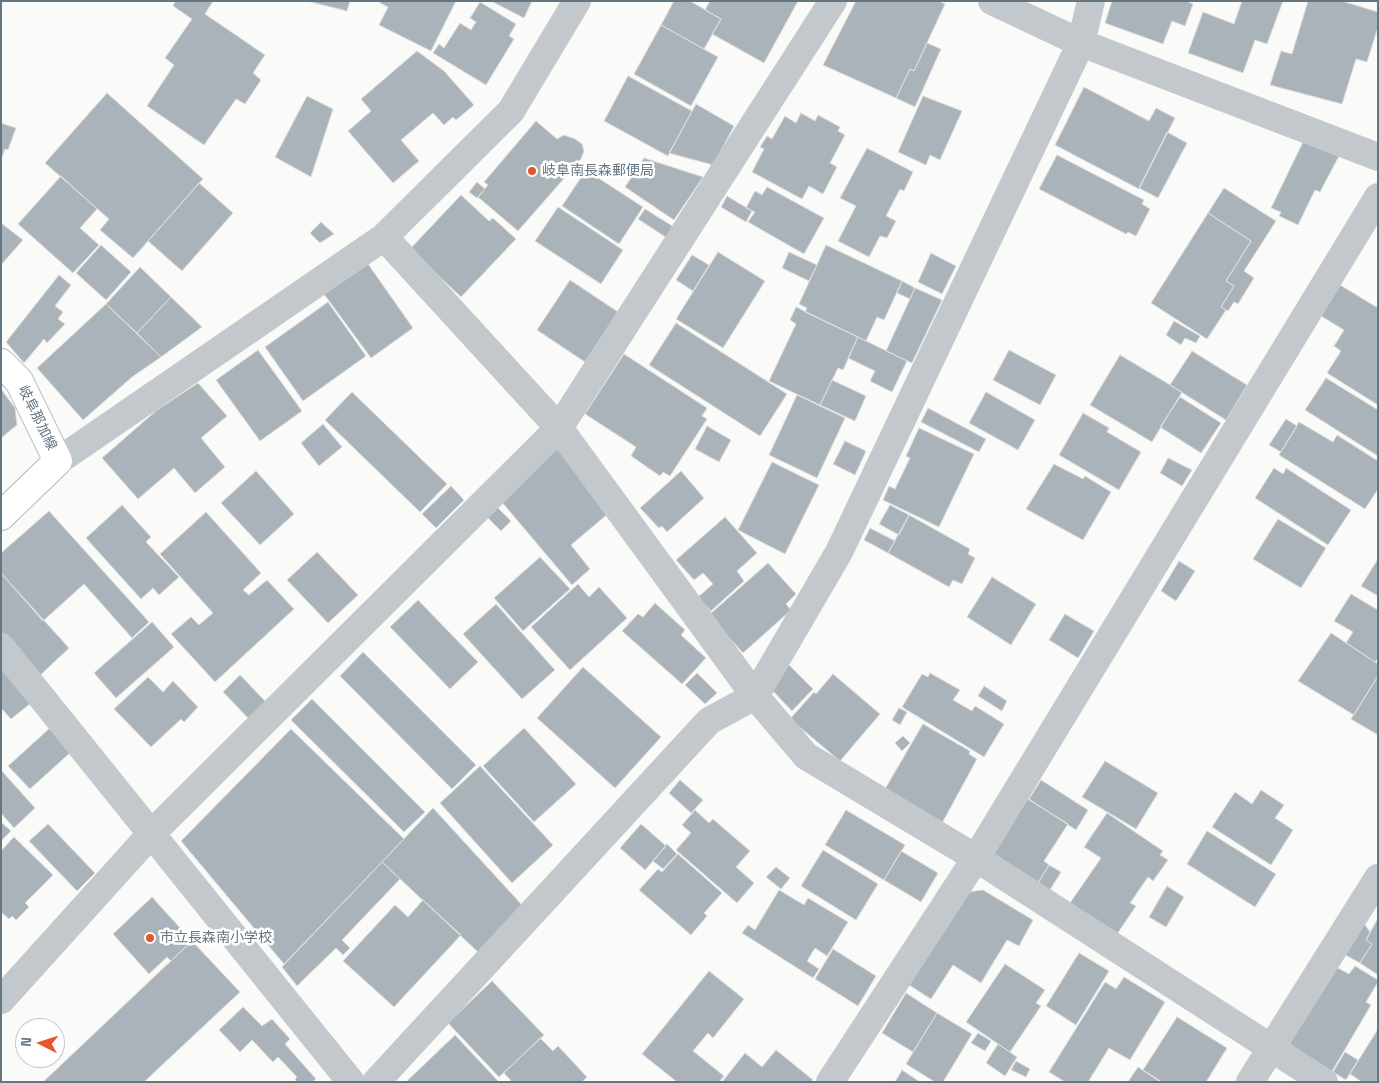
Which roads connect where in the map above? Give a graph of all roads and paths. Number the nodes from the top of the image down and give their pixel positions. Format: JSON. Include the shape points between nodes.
{"nodes":[{"id":1,"x":577,"y":1,"type":"edge"},
{"id":2,"x":833,"y":1,"type":"edge"},
{"id":3,"x":992,"y":1,"type":"edge"},
{"id":4,"x":1091,"y":1,"type":"edge"},
{"id":5,"x":1082,"y":43,"type":"junction"},
{"id":6,"x":1378,"y":157,"type":"edge"},
{"id":7,"x":1378,"y":197,"type":"edge"},
{"id":8,"x":384,"y":237,"type":"junction"},
{"id":9,"x":1,"y":363,"type":"edge"},
{"id":10,"x":559,"y":428,"type":"junction"},
{"id":11,"x":58,"y":461,"type":"junction"},
{"id":12,"x":1,"y":516,"type":"edge"},
{"id":13,"x":1,"y":648,"type":"edge"},
{"id":14,"x":755,"y":696,"type":"junction"},
{"id":15,"x":152,"y":833,"type":"junction"},
{"id":16,"x":976,"y":858,"type":"junction"},
{"id":17,"x":1378,"y":878,"type":"edge"},
{"id":18,"x":1,"y":1000,"type":"edge"},
{"id":19,"x":1271,"y":1049,"type":"junction"},
{"id":20,"x":351,"y":1082,"type":"edge"},
{"id":21,"x":376,"y":1082,"type":"edge"},
{"id":22,"x":830,"y":1082,"type":"edge"},
{"id":23,"x":1250,"y":1082,"type":"edge"},
{"id":24,"x":1324,"y":1082,"type":"edge"}],
"edges":[{"from":1,"to":8,"type":"street","via":[[511,111]]},
{"from":2,"to":10,"type":"street"},
{"from":3,"to":5,"type":"street"},
{"from":4,"to":5,"type":"street"},
{"from":5,"to":6,"type":"street"},
{"from":5,"to":14,"type":"street","via":[[839,552]]},
{"from":7,"to":16,"type":"street"},
{"from":8,"to":10,"type":"street"},
{"from":8,"to":11,"type":"street"},
{"from":9,"to":11,"type":"main road","name":"岐阜那加線","via":[[19,382]]},
{"from":10,"to":14,"type":"street"},
{"from":10,"to":15,"type":"street"},
{"from":11,"to":12,"type":"main road","name":"岐阜那加線"},
{"from":13,"to":15,"type":"street"},
{"from":14,"to":16,"type":"street","via":[[806,756]]},
{"from":14,"to":21,"type":"street","via":[[709,721]]},
{"from":15,"to":18,"type":"street"},
{"from":15,"to":20,"type":"street"},
{"from":16,"to":19,"type":"street"},
{"from":16,"to":22,"type":"street"},
{"from":17,"to":19,"type":"street"},
{"from":19,"to":23,"type":"street"},
{"from":19,"to":24,"type":"street"}]}
